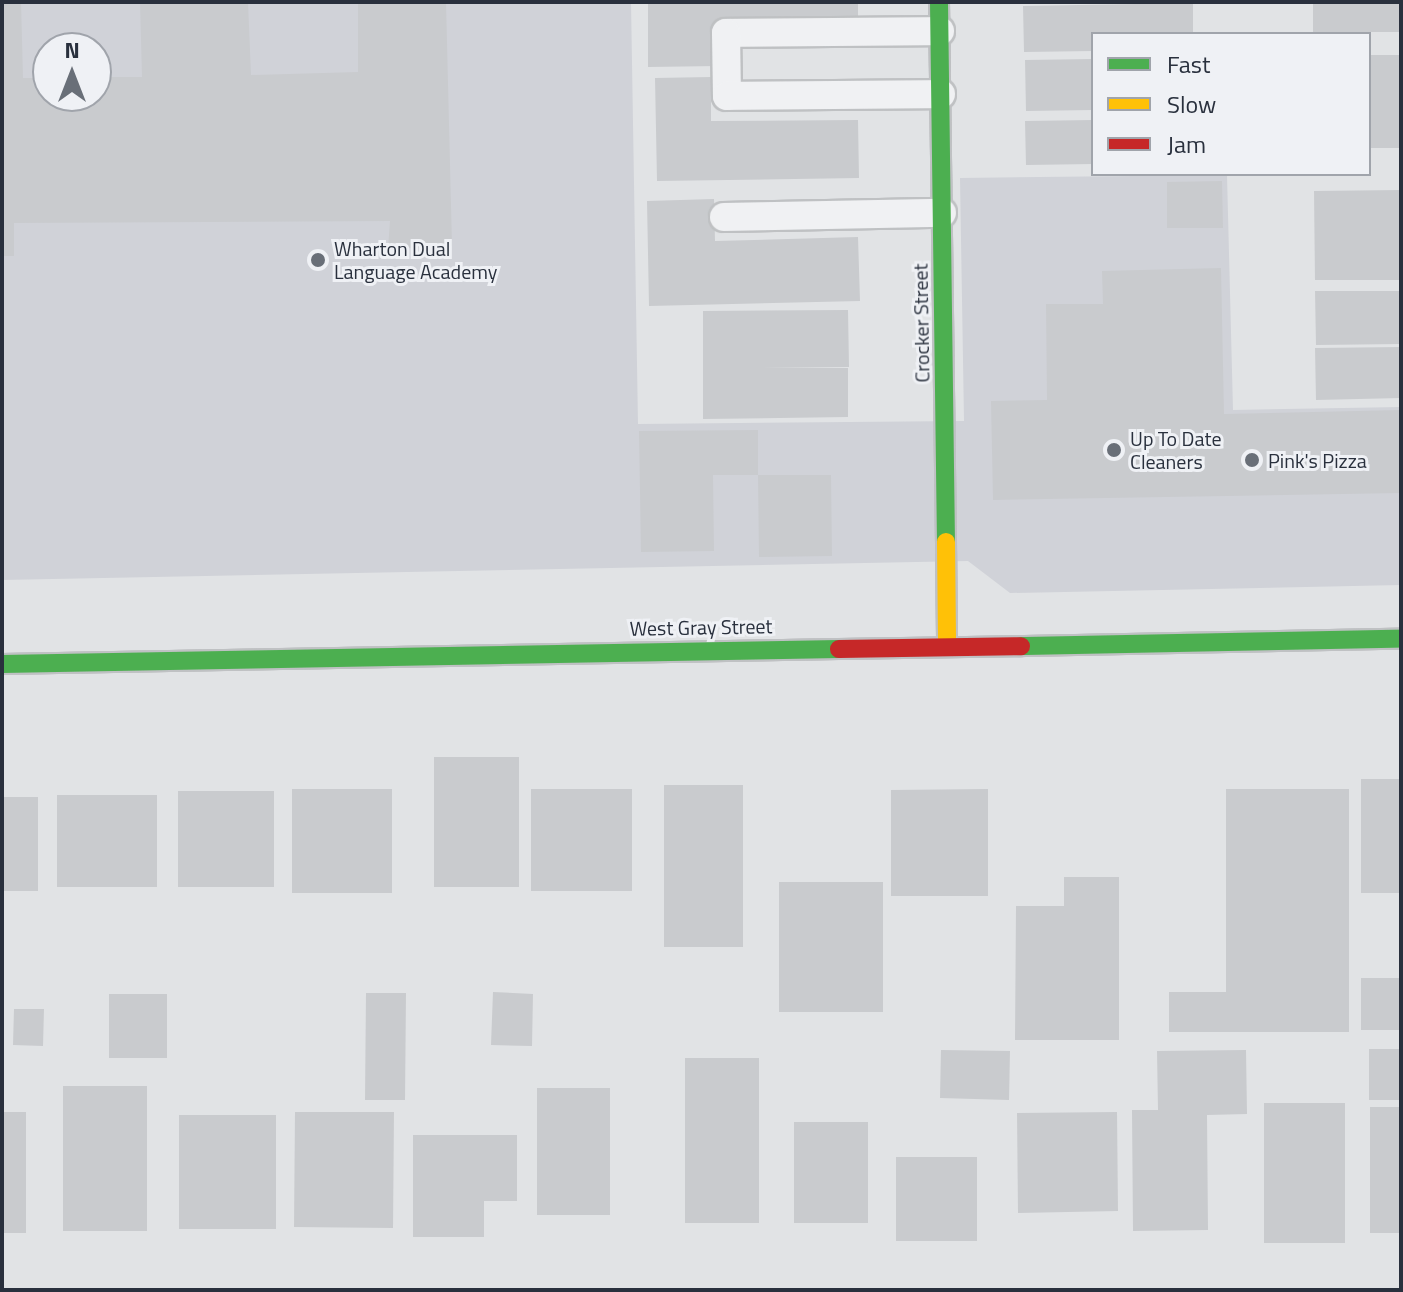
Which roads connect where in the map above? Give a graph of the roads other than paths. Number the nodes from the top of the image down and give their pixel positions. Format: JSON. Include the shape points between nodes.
{"nodes":[{"id":1,"x":939,"y":2,"type":"edge"},
{"id":2,"x":940,"y":31,"type":"junction"},
{"id":3,"x":941,"y":94,"type":"junction"},
{"id":4,"x":942,"y":213,"type":"junction"},
{"id":5,"x":724,"y":217,"type":"dead end"},
{"id":6,"x":1401,"y":639,"type":"edge"},
{"id":7,"x":947,"y":644,"type":"junction"},
{"id":8,"x":2,"y":664,"type":"edge"}],
"edges":[{"from":1,"to":2,"type":"main road","name":"Crocker Street"},
{"from":2,"to":3,"type":"main road","name":"Crocker Street"},
{"from":2,"to":3,"type":"lane","via":[[726,33],[727,96]]},
{"from":3,"to":4,"type":"main road","name":"Crocker Street"},
{"from":4,"to":5,"type":"lane"},
{"from":4,"to":7,"type":"main road","name":"Crocker Street"},
{"from":6,"to":7,"type":"main road","name":"West Gray Street"},
{"from":7,"to":8,"type":"main road","name":"West Gray Street"}]}
